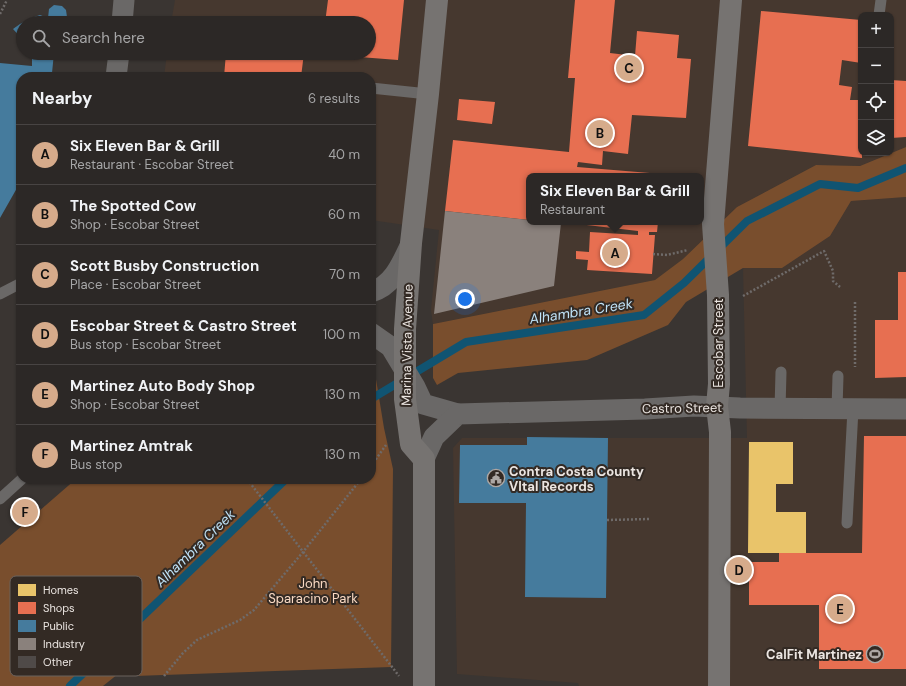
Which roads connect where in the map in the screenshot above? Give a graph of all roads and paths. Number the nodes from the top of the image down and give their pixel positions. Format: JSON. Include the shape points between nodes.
{"nodes":[{"id":1,"x":7,"y":0,"type":"edge"},
{"id":2,"x":124,"y":0,"type":"edge"},
{"id":3,"x":437,"y":0,"type":"edge"},
{"id":4,"x":731,"y":0,"type":"edge"},
{"id":5,"x":881,"y":0,"type":"edge"},
{"id":6,"x":880,"y":12,"type":"edge"},
{"id":7,"x":0,"y":14,"type":"edge"},
{"id":8,"x":123,"y":16,"type":"edge"},
{"id":9,"x":118,"y":60,"type":"edge"},
{"id":10,"x":117,"y":72,"type":"edge"},
{"id":11,"x":376,"y":89,"type":"edge"},
{"id":12,"x":428,"y":94,"type":"junction"},
{"id":13,"x":411,"y":243,"type":"junction"},
{"id":14,"x":688,"y":250,"type":"dead end"},
{"id":15,"x":653,"y":254,"type":"dead end"},
{"id":16,"x":16,"y":286,"type":"edge"},
{"id":17,"x":840,"y":287,"type":"dead end"},
{"id":18,"x":376,"y":291,"type":"edge"},
{"id":19,"x":0,"y":294,"type":"edge"},
{"id":20,"x":741,"y":297,"type":"dead end"},
{"id":21,"x":855,"y":302,"type":"dead end"},
{"id":22,"x":376,"y":336,"type":"edge"},
{"id":23,"x":855,"y":368,"type":"dead end"},
{"id":24,"x":406,"y":372,"type":"junction"},
{"id":25,"x":781,"y":372,"type":"dead end"},
{"id":26,"x":838,"y":376,"type":"dead end"},
{"id":27,"x":717,"y":406,"type":"junction"},
{"id":28,"x":414,"y":408,"type":"junction"},
{"id":29,"x":780,"y":408,"type":"junction"},
{"id":30,"x":906,"y":408,"type":"edge"},
{"id":31,"x":845,"y":409,"type":"junction"},
{"id":32,"x":458,"y":414,"type":"junction"},
{"id":33,"x":390,"y":439,"type":"dead end"},
{"id":34,"x":376,"y":459,"type":"edge"},
{"id":35,"x":424,"y":459,"type":"junction"},
{"id":36,"x":16,"y":484,"type":"edge"},
{"id":37,"x":251,"y":484,"type":"edge"},
{"id":38,"x":357,"y":484,"type":"edge"},
{"id":39,"x":0,"y":499,"type":"edge"},
{"id":40,"x":650,"y":518,"type":"dead end"},
{"id":41,"x":607,"y":520,"type":"dead end"},
{"id":42,"x":848,"y":523,"type":"dead end"},
{"id":43,"x":303,"y":552,"type":"junction"},
{"id":44,"x":164,"y":676,"type":"dead end"},
{"id":45,"x":402,"y":680,"type":"dead end"},
{"id":46,"x":424,"y":686,"type":"edge"},
{"id":47,"x":719,"y":686,"type":"edge"}],
"edges":[{"from":1,"to":7,"type":"path"},
{"from":2,"to":8,"type":"street"},
{"from":3,"to":12,"type":"main road","name":"Marina Vista Avenue"},
{"from":4,"to":27,"type":"main road","name":"Escobar Street","via":[[713,224],[718,295]]},
{"from":5,"to":6,"type":"lane"},
{"from":9,"to":10,"type":"street"},
{"from":11,"to":12,"type":"lane"},
{"from":12,"to":13,"type":"main road","name":"Marina Vista Avenue"},
{"from":13,"to":18,"type":"street","via":[[392,279]]},
{"from":13,"to":24,"type":"main road","name":"Marina Vista Avenue","via":[[405,329]]},
{"from":14,"to":15,"type":"path"},
{"from":16,"to":19,"type":"lane"},
{"from":17,"to":20,"type":"path","via":[[833,281],[833,271],[824,251]]},
{"from":21,"to":23,"type":"path"},
{"from":22,"to":24,"type":"street","via":[[391,347]]},
{"from":24,"to":28,"type":"main road","name":"Marina Vista Avenue"},
{"from":25,"to":29,"type":"lane"},
{"from":26,"to":31,"type":"lane"},
{"from":27,"to":29,"type":"street","name":"Castro Street"},
{"from":27,"to":32,"type":"street","name":"Castro Street"},
{"from":27,"to":47,"type":"main road","name":"Escobar Street","via":[[720,432]]},
{"from":28,"to":32,"type":"street","name":"Castro Street"},
{"from":28,"to":35,"type":"main road","name":"Marina Vista Avenue","via":[[411,444]]},
{"from":29,"to":31,"type":"street","name":"Castro Street"},
{"from":30,"to":31,"type":"street","name":"Castro Street"},
{"from":31,"to":42,"type":"lane"},
{"from":32,"to":35,"type":"street","via":[[434,437]]},
{"from":33,"to":34,"type":"path"},
{"from":35,"to":46,"type":"main road"},
{"from":36,"to":39,"type":"lane"},
{"from":37,"to":43,"type":"path"},
{"from":38,"to":43,"type":"path"},
{"from":40,"to":41,"type":"path"},
{"from":43,"to":44,"type":"path","via":[[254,610],[240,620],[197,640]]},
{"from":43,"to":45,"type":"path"}]}
